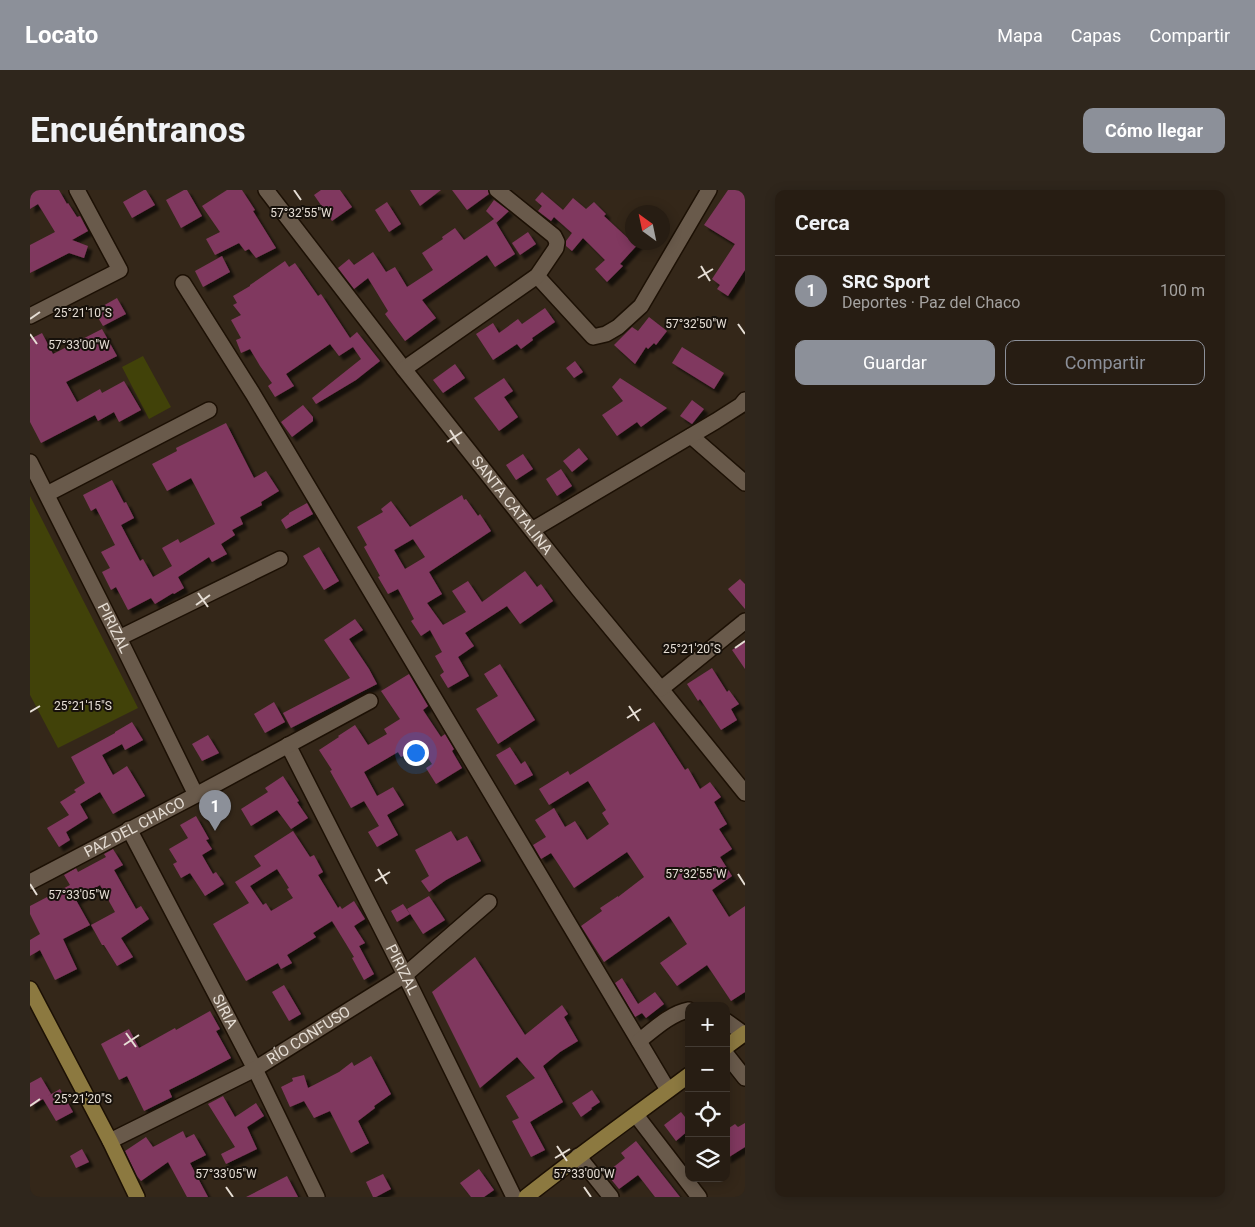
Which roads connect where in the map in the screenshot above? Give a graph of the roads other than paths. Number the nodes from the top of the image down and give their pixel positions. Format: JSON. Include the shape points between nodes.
{"nodes":[{"id":1,"x":76,"y":190,"type":"edge"},
{"id":2,"x":266,"y":190,"type":"edge"},
{"id":3,"x":497,"y":190,"type":"edge"},
{"id":4,"x":708,"y":190,"type":"edge"},
{"id":5,"x":537,"y":276,"type":"junction"},
{"id":6,"x":182,"y":283,"type":"dead end"},
{"id":7,"x":30,"y":316,"type":"edge"},
{"id":8,"x":404,"y":369,"type":"junction"},
{"id":9,"x":745,"y":400,"type":"edge"},
{"id":10,"x":209,"y":410,"type":"dead end"},
{"id":11,"x":691,"y":436,"type":"junction"},
{"id":12,"x":30,"y":462,"type":"edge"},
{"id":13,"x":745,"y":483,"type":"edge"},
{"id":14,"x":46,"y":494,"type":"junction"},
{"id":15,"x":532,"y":530,"type":"junction"},
{"id":16,"x":280,"y":558,"type":"dead end"},
{"id":17,"x":745,"y":622,"type":"edge"},
{"id":18,"x":119,"y":638,"type":"junction"},
{"id":19,"x":661,"y":688,"type":"junction"},
{"id":20,"x":370,"y":701,"type":"dead end"},
{"id":21,"x":288,"y":746,"type":"junction"},
{"id":22,"x":745,"y":793,"type":"edge"},
{"id":23,"x":196,"y":795,"type":"junction"},
{"id":24,"x":129,"y":830,"type":"junction"},
{"id":25,"x":30,"y":882,"type":"edge"},
{"id":26,"x":489,"y":902,"type":"dead end"},
{"id":27,"x":405,"y":975,"type":"junction"},
{"id":28,"x":30,"y":989,"type":"edge"},
{"id":29,"x":685,"y":1011,"type":"edge"},
{"id":30,"x":730,"y":1024,"type":"edge"},
{"id":31,"x":744,"y":1034,"type":"edge"},
{"id":32,"x":639,"y":1041,"type":"junction"},
{"id":33,"x":730,"y":1044,"type":"edge"},
{"id":34,"x":730,"y":1059,"type":"edge"},
{"id":35,"x":256,"y":1069,"type":"junction"},
{"id":36,"x":685,"y":1078,"type":"edge"},
{"id":37,"x":745,"y":1078,"type":"edge"},
{"id":38,"x":668,"y":1090,"type":"junction"},
{"id":39,"x":636,"y":1115,"type":"junction"},
{"id":40,"x":110,"y":1141,"type":"junction"},
{"id":41,"x":578,"y":1156,"type":"junction"},
{"id":42,"x":137,"y":1197,"type":"edge"},
{"id":43,"x":316,"y":1197,"type":"edge"},
{"id":44,"x":514,"y":1197,"type":"edge"},
{"id":45,"x":526,"y":1197,"type":"edge"},
{"id":46,"x":611,"y":1197,"type":"edge"},
{"id":47,"x":699,"y":1197,"type":"edge"}],
"edges":[{"from":1,"to":7,"type":"street","via":[[120,270]]},
{"from":2,"to":8,"type":"street","name":"SANTA CATALINA"},
{"from":3,"to":5,"type":"street","via":[[554,236],[557,242]]},
{"from":4,"to":5,"type":"street","via":[[641,306],[606,334],[593,337]]},
{"from":5,"to":8,"type":"street"},
{"from":6,"to":32,"type":"street","via":[[253,394]]},
{"from":8,"to":15,"type":"street","name":"SANTA CATALINA"},
{"from":9,"to":11,"type":"street"},
{"from":10,"to":14,"type":"street"},
{"from":11,"to":13,"type":"street"},
{"from":11,"to":15,"type":"street"},
{"from":12,"to":14,"type":"street","name":"PIRIZAL"},
{"from":14,"to":18,"type":"street","name":"PIRIZAL"},
{"from":15,"to":19,"type":"street","name":"SANTA CATALINA"},
{"from":16,"to":18,"type":"street"},
{"from":17,"to":19,"type":"street"},
{"from":18,"to":23,"type":"street","name":"PIRIZAL"},
{"from":19,"to":22,"type":"street","name":"SANTA CATALINA"},
{"from":20,"to":21,"type":"street","name":"PAZ DEL CHACO"},
{"from":21,"to":23,"type":"street","name":"PAZ DEL CHACO"},
{"from":21,"to":27,"type":"street","name":"PIRIZAL"},
{"from":23,"to":24,"type":"street","name":"PAZ DEL CHACO"},
{"from":24,"to":25,"type":"street","name":"PAZ DEL CHACO"},
{"from":24,"to":35,"type":"street","name":"SIRIA"},
{"from":26,"to":27,"type":"street","name":"RÍO CONFUSO"},
{"from":27,"to":35,"type":"street","name":"RÍO CONFUSO"},
{"from":27,"to":44,"type":"street","name":"PIRIZAL"},
{"from":28,"to":40,"type":"main road"},
{"from":29,"to":32,"type":"street","via":[[675,1014]]},
{"from":30,"to":31,"type":"street"},
{"from":31,"to":33,"type":"main road"},
{"from":32,"to":38,"type":"street"},
{"from":34,"to":37,"type":"street"},
{"from":35,"to":40,"type":"street","name":"RÍO CONFUSO"},
{"from":35,"to":43,"type":"street","name":"SIRIA"},
{"from":36,"to":38,"type":"main road"},
{"from":38,"to":39,"type":"main road"},
{"from":39,"to":41,"type":"main road"},
{"from":39,"to":47,"type":"street"},
{"from":40,"to":42,"type":"main road"},
{"from":41,"to":45,"type":"main road"},
{"from":41,"to":46,"type":"street"}]}
